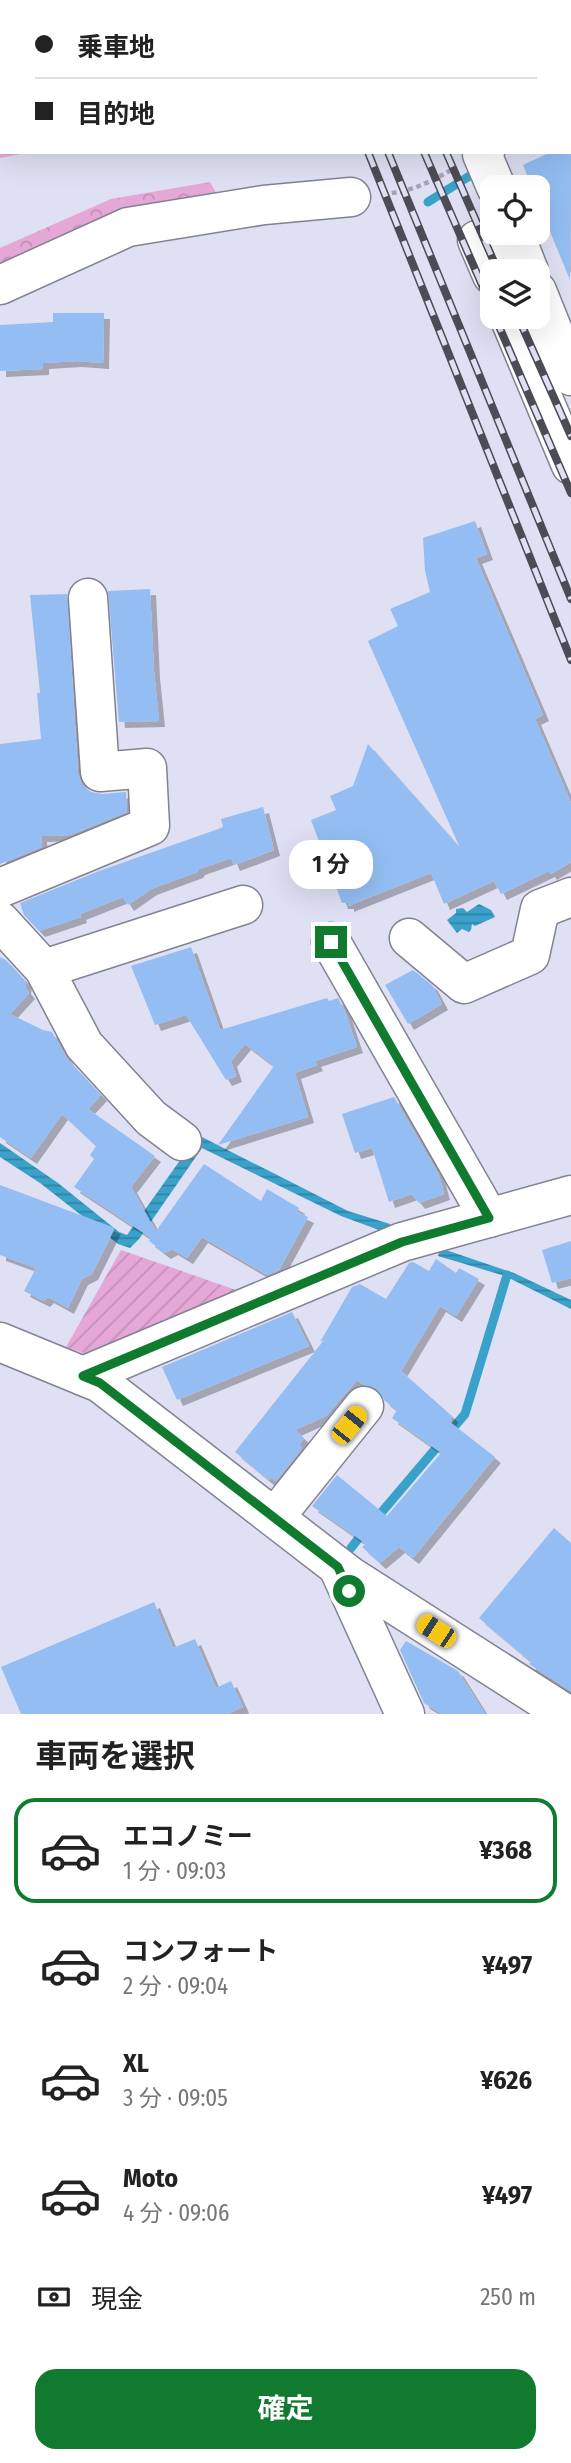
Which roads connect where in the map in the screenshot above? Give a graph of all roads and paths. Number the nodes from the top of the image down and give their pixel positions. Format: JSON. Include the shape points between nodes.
{"nodes":[{"id":1,"x":487,"y":164,"type":"edge"},
{"id":2,"x":351,"y":197,"type":"joint"},
{"id":3,"x":504,"y":245,"type":"edge"},
{"id":4,"x":518,"y":259,"type":"edge"},
{"id":5,"x":0,"y":285,"type":"edge"},
{"id":6,"x":550,"y":324,"type":"edge"},
{"id":7,"x":514,"y":329,"type":"edge"},
{"id":8,"x":571,"y":376,"type":"edge"},
{"id":9,"x":571,"y":465,"type":"edge"},
{"id":10,"x":88,"y":598,"type":"dead end"},
{"id":11,"x":0,"y":888,"type":"edge"},
{"id":12,"x":571,"y":897,"type":"edge"},
{"id":13,"x":243,"y":905,"type":"dead end"},
{"id":14,"x":0,"y":921,"type":"edge"},
{"id":15,"x":409,"y":938,"type":"dead end"},
{"id":16,"x":331,"y":942,"type":"dead end"},
{"id":17,"x":44,"y":969,"type":"junction"},
{"id":18,"x":182,"y":1142,"type":"dead end"},
{"id":19,"x":571,"y":1195,"type":"edge"},
{"id":20,"x":489,"y":1218,"type":"junction"},
{"id":21,"x":0,"y":1342,"type":"edge"},
{"id":22,"x":83,"y":1376,"type":"junction"},
{"id":23,"x":364,"y":1406,"type":"dead end"},
{"id":24,"x":275,"y":1517,"type":"junction"},
{"id":25,"x":338,"y":1567,"type":"junction"},
{"id":26,"x":405,"y":1714,"type":"edge"},
{"id":27,"x":566,"y":1714,"type":"edge"}],
"edges":[{"from":1,"to":2,"type":"path","via":[[405,192]]},
{"from":2,"to":5,"type":"street","via":[[264,205],[128,227]]},
{"from":3,"to":4,"type":"street"},
{"from":6,"to":8,"type":"street"},
{"from":7,"to":9,"type":"street"},
{"from":10,"to":11,"type":"street","via":[[100,772],[147,768],[150,826]]},
{"from":12,"to":15,"type":"street","via":[[540,909],[530,955],[464,985]]},
{"from":13,"to":17,"type":"street"},
{"from":14,"to":17,"type":"street"},
{"from":16,"to":20,"type":"street"},
{"from":17,"to":18,"type":"street","via":[[84,1045],[151,1118]]},
{"from":19,"to":20,"type":"street"},
{"from":20,"to":22,"type":"street","via":[[402,1242]]},
{"from":21,"to":22,"type":"street"},
{"from":22,"to":24,"type":"street","via":[[100,1383]]},
{"from":23,"to":24,"type":"street"},
{"from":24,"to":25,"type":"street"},
{"from":25,"to":26,"type":"street"},
{"from":25,"to":27,"type":"street"}]}
